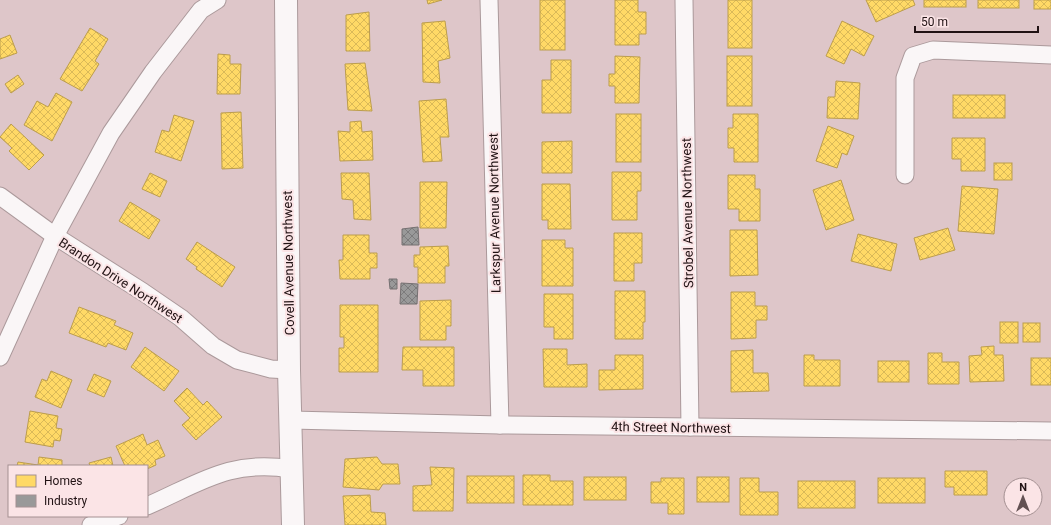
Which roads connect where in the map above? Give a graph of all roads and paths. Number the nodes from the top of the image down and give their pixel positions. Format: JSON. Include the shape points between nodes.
{"nodes":[{"id":1,"x":217,"y":0,"type":"edge"},
{"id":2,"x":286,"y":0,"type":"edge"},
{"id":3,"x":489,"y":0,"type":"edge"},
{"id":4,"x":684,"y":0,"type":"edge"},
{"id":5,"x":202,"y":5,"type":"edge"},
{"id":6,"x":1051,"y":55,"type":"edge"},
{"id":7,"x":905,"y":175,"type":"dead end"},
{"id":8,"x":0,"y":196,"type":"edge"},
{"id":9,"x":55,"y":236,"type":"junction"},
{"id":10,"x":0,"y":357,"type":"edge"},
{"id":11,"x":289,"y":370,"type":"junction"},
{"id":12,"x":291,"y":420,"type":"junction"},
{"id":13,"x":500,"y":425,"type":"junction"},
{"id":14,"x":690,"y":427,"type":"junction"},
{"id":15,"x":1051,"y":431,"type":"edge"},
{"id":16,"x":291,"y":470,"type":"junction"},
{"id":17,"x":148,"y":506,"type":"edge"},
{"id":18,"x":117,"y":517,"type":"edge"},
{"id":19,"x":91,"y":525,"type":"edge"},
{"id":20,"x":293,"y":525,"type":"edge"}],
"edges":[{"from":1,"to":5,"type":"street"},
{"from":2,"to":11,"type":"street","name":"Covell Avenue Northwest"},
{"from":3,"to":13,"type":"street","name":"Larkspur Avenue Northwest"},
{"from":4,"to":14,"type":"street","name":"Strobel Avenue Northwest"},
{"from":5,"to":9,"type":"street","via":[[111,133]]},
{"from":6,"to":7,"type":"street","via":[[934,50],[913,56],[905,78]]},
{"from":8,"to":9,"type":"street","name":"Brandon Drive Northwest"},
{"from":9,"to":10,"type":"street"},
{"from":9,"to":11,"type":"street","name":"Brandon Drive Northwest","via":[[143,292],[180,318],[213,346],[237,360],[271,369]]},
{"from":11,"to":12,"type":"street","name":"Covell Avenue Northwest"},
{"from":12,"to":13,"type":"street","name":"4th Street Northwest"},
{"from":12,"to":16,"type":"street","name":"Covell Avenue Northwest"},
{"from":13,"to":14,"type":"street","name":"4th Street Northwest"},
{"from":14,"to":15,"type":"street","name":"4th Street Northwest"},
{"from":16,"to":17,"type":"street","via":[[273,466],[242,467],[215,475]]},
{"from":16,"to":20,"type":"street","name":"Covell Avenue Northwest"},
{"from":18,"to":19,"type":"street"}]}
